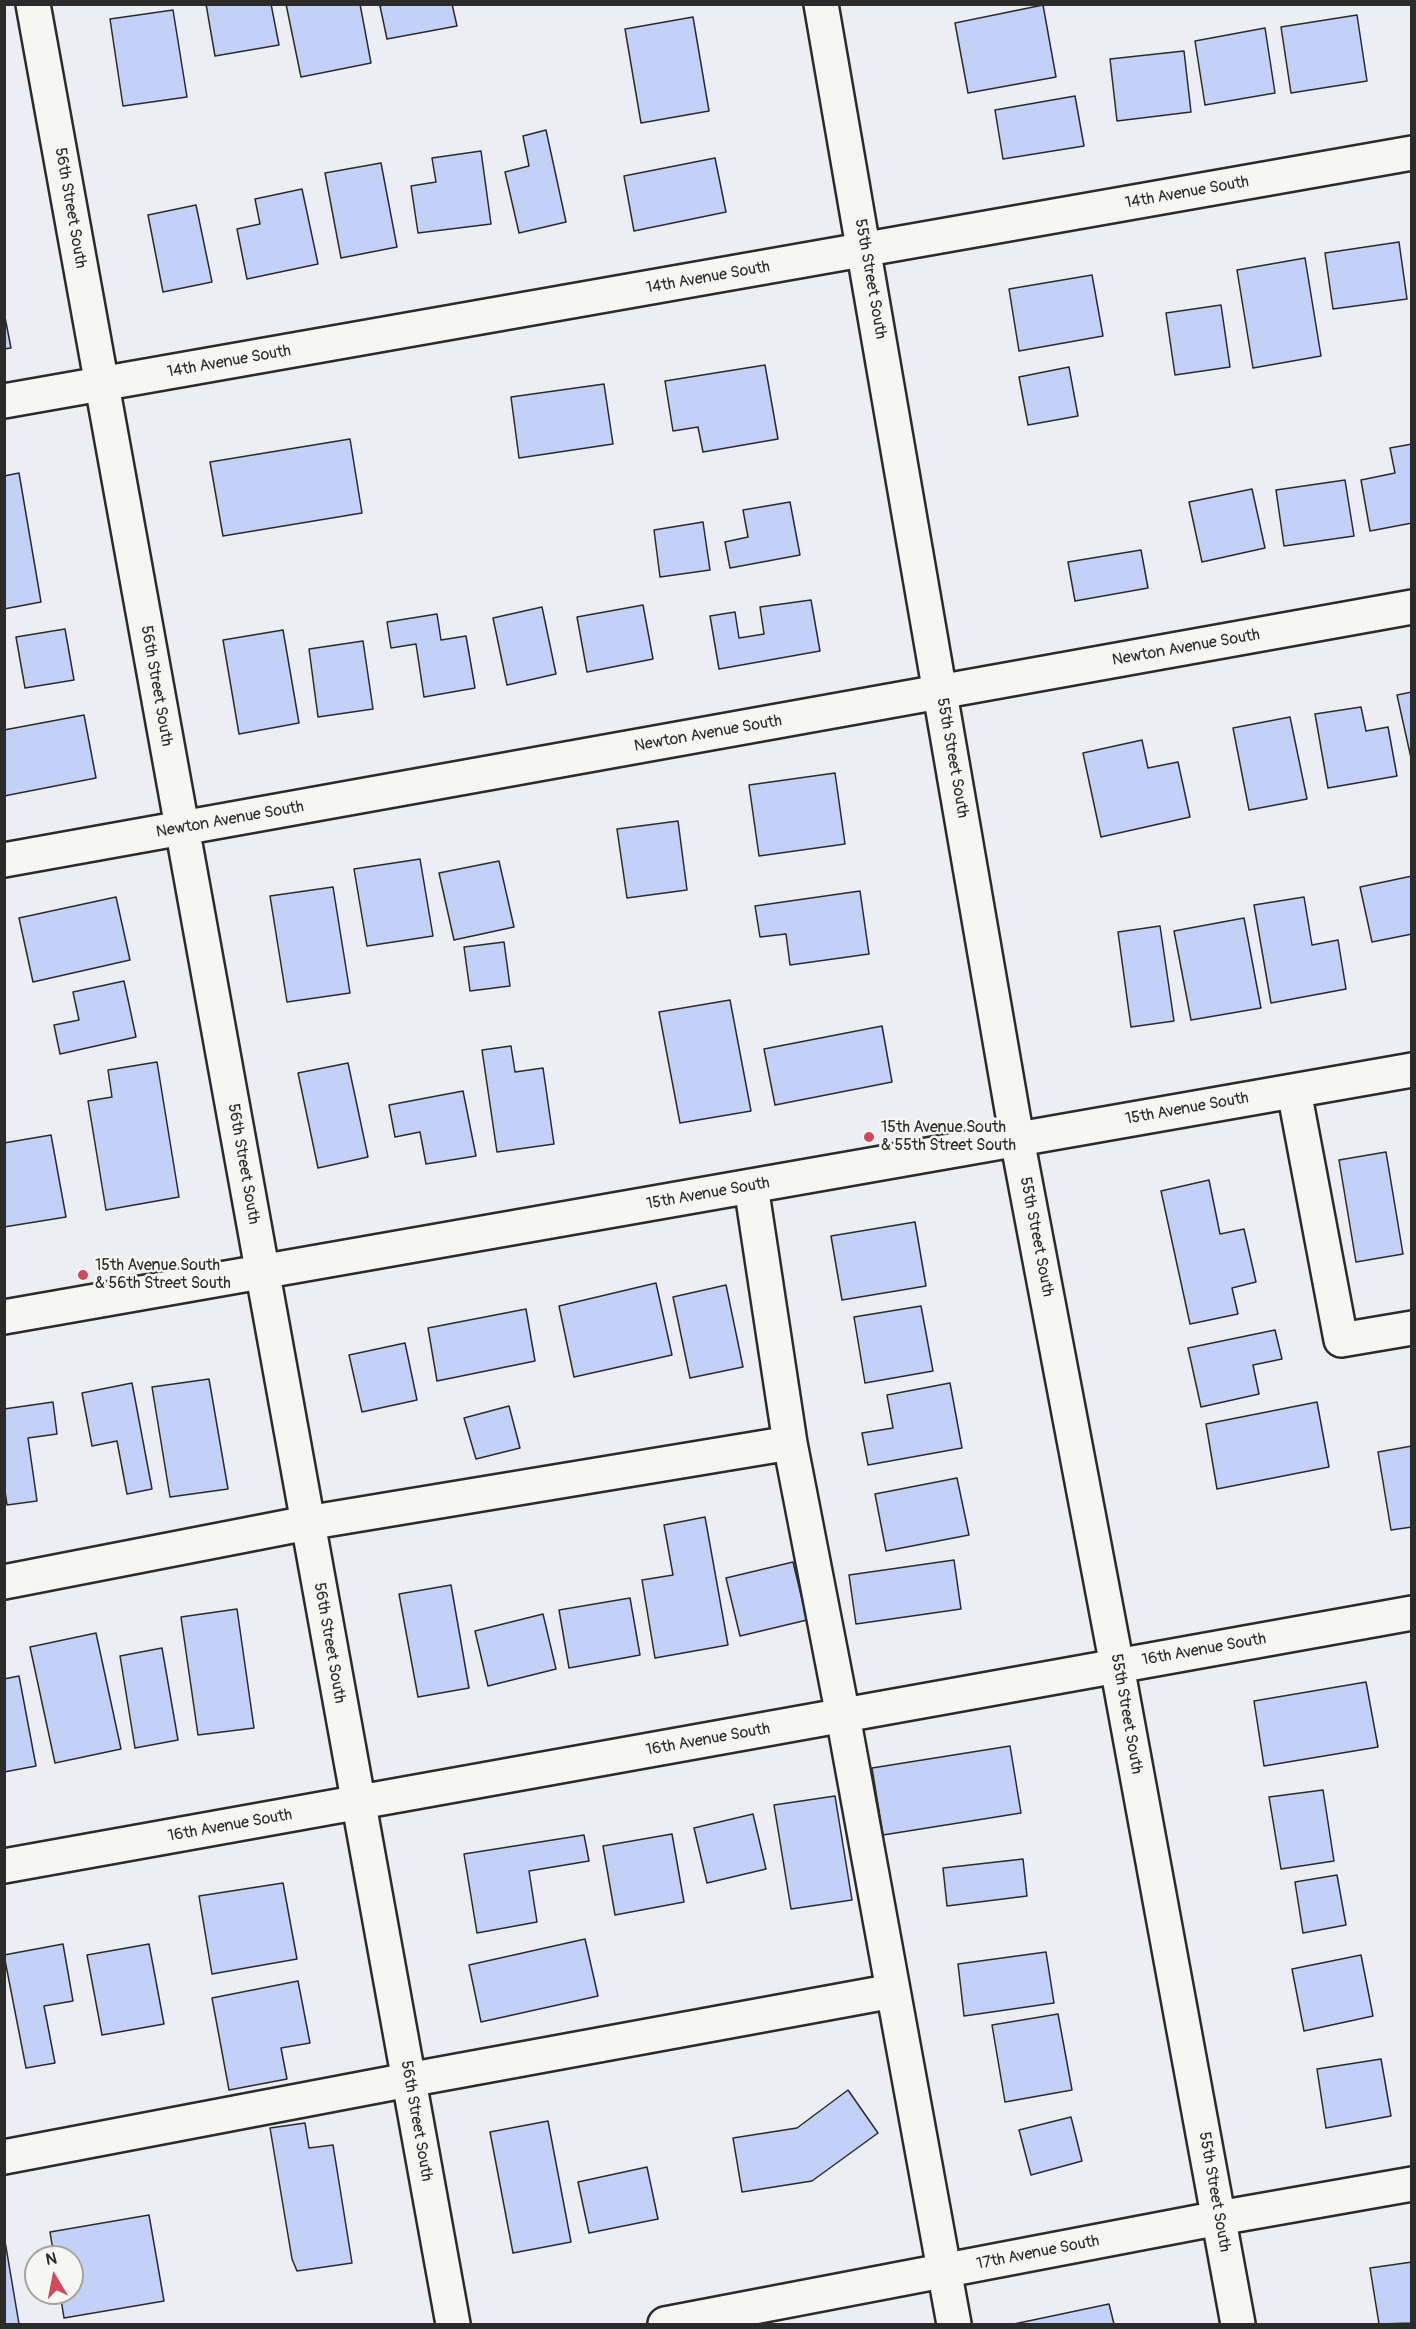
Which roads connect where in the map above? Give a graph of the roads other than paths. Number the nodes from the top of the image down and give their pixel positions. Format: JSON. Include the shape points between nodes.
{"nodes":[{"id":1,"x":33,"y":4,"type":"edge"},
{"id":2,"x":821,"y":4,"type":"edge"},
{"id":3,"x":1412,"y":153,"type":"edge"},
{"id":4,"x":865,"y":250,"type":"junction"},
{"id":5,"x":102,"y":384,"type":"junction"},
{"id":6,"x":4,"y":401,"type":"edge"},
{"id":7,"x":1412,"y":607,"type":"edge"},
{"id":8,"x":941,"y":693,"type":"junction"},
{"id":9,"x":182,"y":828,"type":"junction"},
{"id":10,"x":4,"y":860,"type":"edge"},
{"id":11,"x":1412,"y":1070,"type":"edge"},
{"id":12,"x":1294,"y":1091,"type":"junction"},
{"id":13,"x":1017,"y":1139,"type":"junction"},
{"id":14,"x":751,"y":1186,"type":"junction"},
{"id":15,"x":262,"y":1273,"type":"junction"},
{"id":16,"x":4,"y":1317,"type":"edge"},
{"id":17,"x":1412,"y":1328,"type":"edge"},
{"id":18,"x":790,"y":1443,"type":"junction"},
{"id":19,"x":308,"y":1523,"type":"junction"},
{"id":20,"x":4,"y":1582,"type":"edge"},
{"id":21,"x":1412,"y":1613,"type":"edge"},
{"id":22,"x":1117,"y":1666,"type":"junction"},
{"id":23,"x":843,"y":1716,"type":"junction"},
{"id":24,"x":358,"y":1803,"type":"junction"},
{"id":25,"x":4,"y":1866,"type":"edge"},
{"id":26,"x":893,"y":1991,"type":"junction"},
{"id":27,"x":408,"y":2080,"type":"junction"},
{"id":28,"x":4,"y":2157,"type":"edge"},
{"id":29,"x":1412,"y":2184,"type":"edge"},
{"id":30,"x":1219,"y":2218,"type":"junction"},
{"id":31,"x":944,"y":2271,"type":"junction"},
{"id":32,"x":453,"y":2325,"type":"edge"},
{"id":33,"x":665,"y":2325,"type":"edge"},
{"id":34,"x":954,"y":2325,"type":"edge"},
{"id":35,"x":1238,"y":2325,"type":"edge"}],
"edges":[{"from":1,"to":5,"type":"street","name":"56th Street South"},
{"from":2,"to":4,"type":"street","name":"55th Street South"},
{"from":3,"to":4,"type":"street","name":"14th Avenue South"},
{"from":4,"to":5,"type":"street","name":"14th Avenue South"},
{"from":4,"to":8,"type":"street","name":"55th Street South"},
{"from":5,"to":6,"type":"street","name":"14th Avenue South"},
{"from":5,"to":9,"type":"street","name":"56th Street South"},
{"from":7,"to":8,"type":"street","name":"Newton Avenue South"},
{"from":8,"to":9,"type":"street","name":"Newton Avenue South"},
{"from":8,"to":13,"type":"street","name":"55th Street South"},
{"from":9,"to":10,"type":"street","name":"Newton Avenue South"},
{"from":9,"to":15,"type":"street","name":"56th Street South"},
{"from":11,"to":12,"type":"street","name":"15th Avenue South"},
{"from":12,"to":13,"type":"street","name":"15th Avenue South"},
{"from":12,"to":17,"type":"street","via":[[1341,1340]]},
{"from":13,"to":14,"type":"street","name":"15th Avenue South"},
{"from":13,"to":22,"type":"street","name":"55th Street South"},
{"from":14,"to":15,"type":"street","name":"15th Avenue South"},
{"from":14,"to":18,"type":"street"},
{"from":15,"to":16,"type":"street","name":"15th Avenue South"},
{"from":15,"to":19,"type":"street","name":"56th Street South"},
{"from":18,"to":19,"type":"street"},
{"from":18,"to":23,"type":"street"},
{"from":19,"to":20,"type":"street"},
{"from":19,"to":24,"type":"street","name":"56th Street South"},
{"from":21,"to":22,"type":"street","name":"16th Avenue South"},
{"from":22,"to":23,"type":"street","name":"16th Avenue South"},
{"from":22,"to":30,"type":"street","name":"55th Street South"},
{"from":23,"to":24,"type":"street","name":"16th Avenue South"},
{"from":23,"to":26,"type":"street"},
{"from":24,"to":25,"type":"street","name":"16th Avenue South"},
{"from":24,"to":27,"type":"street","name":"56th Street South"},
{"from":26,"to":27,"type":"street"},
{"from":26,"to":31,"type":"street"},
{"from":27,"to":28,"type":"street"},
{"from":27,"to":32,"type":"street","name":"56th Street South"},
{"from":29,"to":30,"type":"street","name":"17th Avenue South"},
{"from":30,"to":31,"type":"street","name":"17th Avenue South"},
{"from":30,"to":35,"type":"street","name":"55th Street South"},
{"from":31,"to":33,"type":"street","name":"17th Avenue South"},
{"from":31,"to":34,"type":"street"}]}
